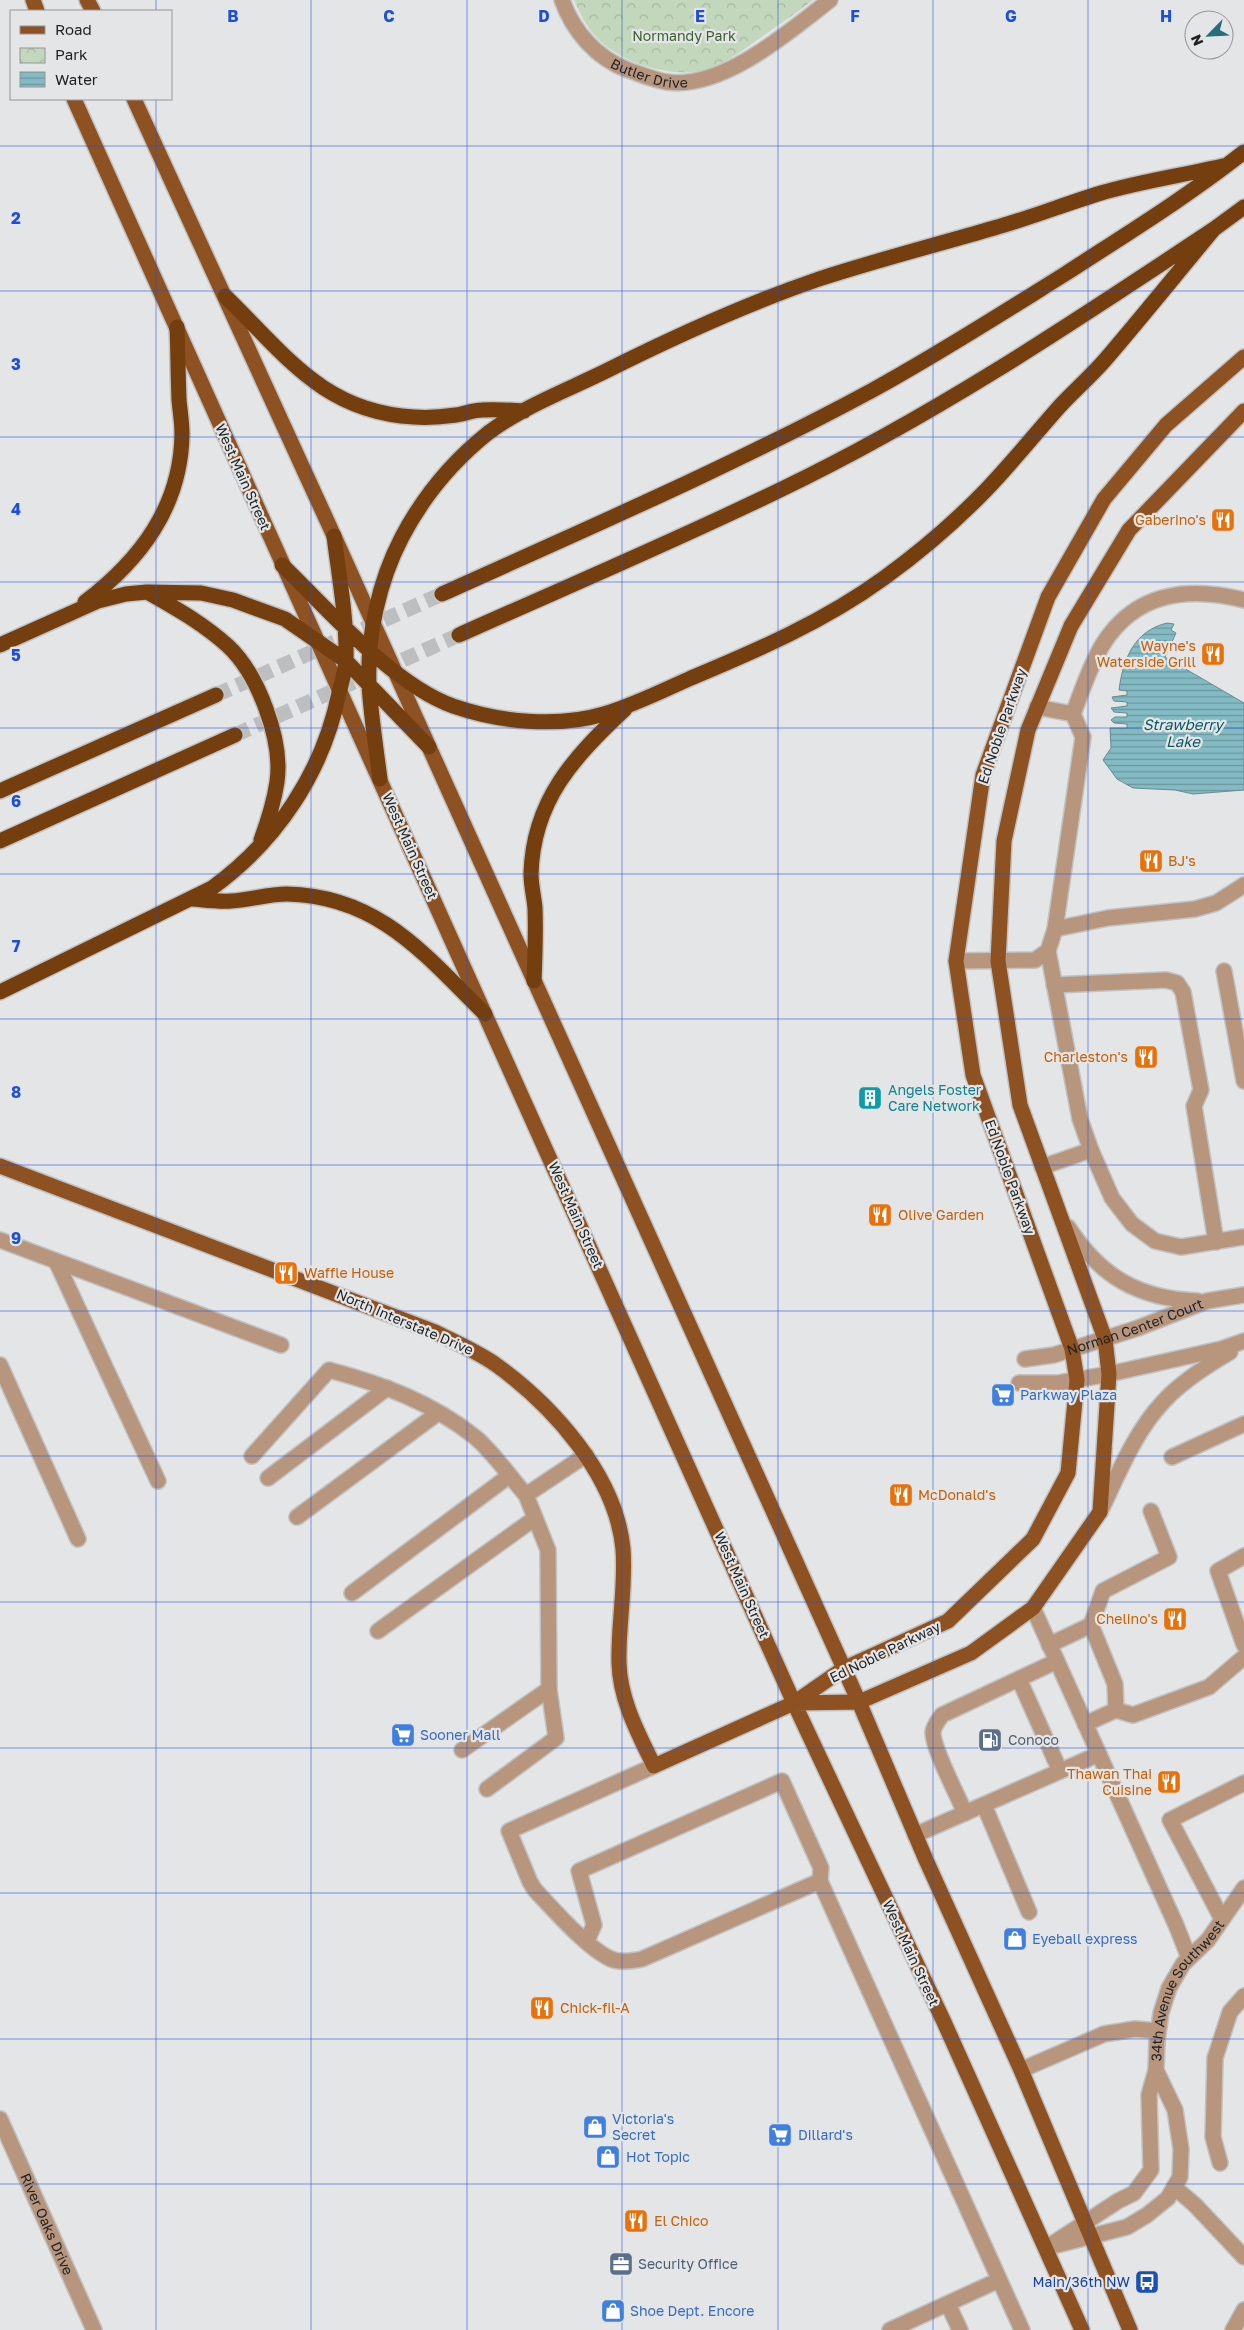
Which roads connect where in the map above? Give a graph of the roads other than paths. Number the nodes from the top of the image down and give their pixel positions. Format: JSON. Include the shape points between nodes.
{"nodes":[{"id":1,"x":562,"y":0,"type":"edge"},
{"id":2,"x":830,"y":0,"type":"edge"},
{"id":3,"x":74,"y":100,"type":"edge"},
{"id":4,"x":134,"y":100,"type":"edge"},
{"id":5,"x":1244,"y":152,"type":"edge"},
{"id":6,"x":1227,"y":165,"type":"junction"},
{"id":7,"x":1244,"y":207,"type":"edge"},
{"id":8,"x":1214,"y":229,"type":"junction"},
{"id":9,"x":225,"y":296,"type":"junction"},
{"id":10,"x":177,"y":327,"type":"junction"},
{"id":11,"x":1244,"y":357,"type":"edge"},
{"id":12,"x":524,"y":411,"type":"junction"},
{"id":13,"x":1242,"y":416,"type":"edge"},
{"id":14,"x":334,"y":536,"type":"junction"},
{"id":15,"x":282,"y":565,"type":"junction"},
{"id":16,"x":147,"y":592,"type":"junction"},
{"id":17,"x":442,"y":594,"type":"tunnel mouth"},
{"id":18,"x":1244,"y":600,"type":"edge"},
{"id":19,"x":69,"y":613,"type":"junction"},
{"id":20,"x":374,"y":625,"type":"junction"},
{"id":21,"x":345,"y":627,"type":"junction"},
{"id":22,"x":459,"y":635,"type":"tunnel mouth"},
{"id":23,"x":317,"y":642,"type":"junction"},
{"id":24,"x":0,"y":645,"type":"edge"},
{"id":25,"x":369,"y":652,"type":"junction"},
{"id":26,"x":346,"y":662,"type":"junction"},
{"id":27,"x":394,"y":670,"type":"junction"},
{"id":28,"x":369,"y":686,"type":"junction"},
{"id":29,"x":340,"y":691,"type":"junction"},
{"id":30,"x":216,"y":695,"type":"tunnel mouth"},
{"id":31,"x":628,"y":705,"type":"junction"},
{"id":32,"x":1038,"y":707,"type":"junction"},
{"id":33,"x":1073,"y":714,"type":"junction"},
{"id":34,"x":235,"y":735,"type":"tunnel mouth"},
{"id":35,"x":429,"y":747,"type":"junction"},
{"id":36,"x":380,"y":778,"type":"junction"},
{"id":37,"x":0,"y":791,"type":"edge"},
{"id":38,"x":0,"y":840,"type":"edge"},
{"id":39,"x":258,"y":849,"type":"junction"},
{"id":40,"x":1244,"y":885,"type":"edge"},
{"id":41,"x":193,"y":899,"type":"junction"},
{"id":42,"x":1055,"y":929,"type":"junction"},
{"id":43,"x":1048,"y":951,"type":"junction"},
{"id":44,"x":956,"y":961,"type":"junction"},
{"id":45,"x":998,"y":961,"type":"junction"},
{"id":46,"x":1224,"y":972,"type":"dead end"},
{"id":47,"x":534,"y":981,"type":"junction"},
{"id":48,"x":1054,"y":985,"type":"junction"},
{"id":49,"x":0,"y":992,"type":"edge"},
{"id":50,"x":486,"y":1014,"type":"junction"},
{"id":51,"x":1244,"y":1081,"type":"edge"},
{"id":52,"x":1091,"y":1150,"type":"junction"},
{"id":53,"x":0,"y":1166,"type":"edge"},
{"id":54,"x":1042,"y":1168,"type":"junction"},
{"id":55,"x":1058,"y":1213,"type":"junction"},
{"id":56,"x":1244,"y":1237,"type":"edge"},
{"id":57,"x":0,"y":1240,"type":"edge"},
{"id":58,"x":1216,"y":1242,"type":"junction"},
{"id":59,"x":56,"y":1261,"type":"junction"},
{"id":60,"x":1244,"y":1296,"type":"edge"},
{"id":61,"x":1206,"y":1301,"type":"junction"},
{"id":62,"x":1105,"y":1339,"type":"junction"},
{"id":63,"x":1244,"y":1342,"type":"edge"},
{"id":64,"x":281,"y":1346,"type":"dead end"},
{"id":65,"x":1072,"y":1349,"type":"junction"},
{"id":66,"x":1025,"y":1359,"type":"dead end"},
{"id":67,"x":0,"y":1365,"type":"edge"},
{"id":68,"x":1109,"y":1374,"type":"junction"},
{"id":69,"x":1077,"y":1380,"type":"junction"},
{"id":70,"x":1019,"y":1383,"type":"dead end"},
{"id":71,"x":387,"y":1388,"type":"junction"},
{"id":72,"x":438,"y":1413,"type":"junction"},
{"id":73,"x":1244,"y":1424,"type":"edge"},
{"id":74,"x":586,"y":1455,"type":"junction"},
{"id":75,"x":252,"y":1456,"type":"dead end"},
{"id":76,"x":1172,"y":1457,"type":"dead end"},
{"id":77,"x":509,"y":1476,"type":"junction"},
{"id":78,"x":268,"y":1478,"type":"dead end"},
{"id":79,"x":158,"y":1480,"type":"dead end"},
{"id":80,"x":526,"y":1495,"type":"junction"},
{"id":81,"x":1151,"y":1511,"type":"dead end"},
{"id":82,"x":1100,"y":1512,"type":"junction"},
{"id":83,"x":297,"y":1517,"type":"dead end"},
{"id":84,"x":535,"y":1518,"type":"junction"},
{"id":85,"x":78,"y":1539,"type":"dead end"},
{"id":86,"x":1244,"y":1556,"type":"edge"},
{"id":87,"x":352,"y":1593,"type":"dead end"},
{"id":88,"x":1033,"y":1608,"type":"junction"},
{"id":89,"x":1091,"y":1625,"type":"junction"},
{"id":90,"x":378,"y":1631,"type":"dead end"},
{"id":91,"x":1050,"y":1645,"type":"junction"},
{"id":92,"x":1244,"y":1645,"type":"edge"},
{"id":93,"x":1244,"y":1657,"type":"edge"},
{"id":94,"x":1057,"y":1661,"type":"junction"},
{"id":95,"x":843,"y":1669,"type":"junction"},
{"id":96,"x":1019,"y":1679,"type":"junction"},
{"id":97,"x":549,"y":1689,"type":"junction"},
{"id":98,"x":794,"y":1702,"type":"junction"},
{"id":99,"x":859,"y":1702,"type":"junction"},
{"id":100,"x":1116,"y":1710,"type":"junction"},
{"id":101,"x":1085,"y":1724,"type":"junction"},
{"id":102,"x":462,"y":1750,"type":"dead end"},
{"id":103,"x":1099,"y":1754,"type":"junction"},
{"id":104,"x":654,"y":1766,"type":"junction"},
{"id":105,"x":1060,"y":1771,"type":"junction"},
{"id":106,"x":1244,"y":1783,"type":"edge"},
{"id":107,"x":487,"y":1789,"type":"dead end"},
{"id":108,"x":984,"y":1805,"type":"junction"},
{"id":109,"x":965,"y":1813,"type":"junction"},
{"id":110,"x":915,"y":1835,"type":"junction"},
{"id":111,"x":820,"y":1881,"type":"junction"},
{"id":112,"x":1244,"y":1888,"type":"edge"},
{"id":113,"x":1239,"y":1905,"type":"edge"},
{"id":114,"x":1029,"y":1912,"type":"dead end"},
{"id":115,"x":1222,"y":1919,"type":"junction"},
{"id":116,"x":587,"y":1941,"type":"junction"},
{"id":117,"x":1189,"y":1958,"type":"junction"},
{"id":118,"x":1244,"y":1996,"type":"edge"},
{"id":119,"x":1158,"y":2031,"type":"junction"},
{"id":120,"x":1020,"y":2070,"type":"junction"},
{"id":121,"x":1156,"y":2070,"type":"junction"},
{"id":122,"x":0,"y":2119,"type":"edge"},
{"id":123,"x":1220,"y":2163,"type":"dead end"},
{"id":124,"x":1174,"y":2187,"type":"junction"},
{"id":125,"x":1084,"y":2223,"type":"junction"},
{"id":126,"x":1091,"y":2238,"type":"junction"},
{"id":127,"x":1046,"y":2248,"type":"junction"},
{"id":128,"x":1244,"y":2257,"type":"edge"},
{"id":129,"x":999,"y":2280,"type":"junction"},
{"id":130,"x":948,"y":2304,"type":"junction"},
{"id":131,"x":1244,"y":2310,"type":"edge"},
{"id":132,"x":94,"y":2330,"type":"edge"},
{"id":133,"x":890,"y":2330,"type":"edge"},
{"id":134,"x":960,"y":2330,"type":"edge"},
{"id":135,"x":1022,"y":2330,"type":"edge"},
{"id":136,"x":1082,"y":2330,"type":"edge"},
{"id":137,"x":1130,"y":2330,"type":"edge"},
{"id":138,"x":1232,"y":2330,"type":"edge"}],
"edges":[{"from":1,"to":2,"type":"street","name":"Butler Drive","via":[[582,38],[600,55],[619,67],[667,82],[684,83],[717,76],[738,65]]},
{"from":3,"to":10,"type":"main road","name":"West Main Street"},
{"from":4,"to":9,"type":"main road"},
{"from":5,"to":6,"type":"highway"},
{"from":6,"to":12,"type":"highway","via":[[1102,193],[818,280],[666,341]]},
{"from":6,"to":17,"type":"highway","via":[[1107,247],[872,390],[639,505]]},
{"from":7,"to":8,"type":"highway"},
{"from":8,"to":22,"type":"highway","via":[[1028,353],[917,417],[783,489]]},
{"from":8,"to":31,"type":"highway","via":[[1103,361],[986,490],[930,542],[882,579],[814,623]]},
{"from":9,"to":12,"type":"highway","via":[[296,368],[333,396],[365,408],[414,417],[457,415],[480,410]]},
{"from":9,"to":14,"type":"main road"},
{"from":10,"to":15,"type":"main road","name":"West Main Street"},
{"from":10,"to":19,"type":"highway","via":[[182,434],[179,461],[168,501],[157,526],[130,562],[108,584]]},
{"from":11,"to":44,"type":"main road","name":"Ed Noble Parkway","via":[[1166,425],[1104,499],[1048,597],[982,775]]},
{"from":12,"to":20,"type":"highway","via":[[491,431],[465,453],[421,506],[389,565]]},
{"from":13,"to":32,"type":"main road","name":"Ed Noble Parkway","via":[[1130,530],[1071,626]]},
{"from":14,"to":20,"type":"main road"},
{"from":14,"to":21,"type":"highway"},
{"from":15,"to":21,"type":"highway"},
{"from":15,"to":23,"type":"main road","name":"West Main Street"},
{"from":16,"to":19,"type":"highway","via":[[98,601]]},
{"from":16,"to":23,"type":"highway","via":[[201,593],[233,600],[284,619]]},
{"from":16,"to":39,"type":"highway","via":[[193,618],[229,647],[257,687],[267,709],[278,780]]},
{"from":18,"to":33,"type":"street","via":[[1218,594],[1170,595],[1139,609],[1114,629],[1102,646]]},
{"from":19,"to":24,"type":"highway"},
{"from":20,"to":25,"type":"highway"},
{"from":20,"to":27,"type":"main road"},
{"from":21,"to":25,"type":"highway"},
{"from":21,"to":26,"type":"highway"},
{"from":23,"to":26,"type":"highway"},
{"from":23,"to":29,"type":"main road","name":"West Main Street"},
{"from":25,"to":27,"type":"highway"},
{"from":25,"to":28,"type":"highway"},
{"from":26,"to":28,"type":"highway"},
{"from":26,"to":29,"type":"highway"},
{"from":27,"to":31,"type":"highway","via":[[452,706],[520,721],[575,719],[602,715]]},
{"from":27,"to":35,"type":"main road"},
{"from":28,"to":35,"type":"highway"},
{"from":28,"to":36,"type":"highway"},
{"from":29,"to":36,"type":"main road","name":"West Main Street"},
{"from":29,"to":39,"type":"highway","via":[[334,717],[310,775],[283,819]]},
{"from":30,"to":37,"type":"highway"},
{"from":31,"to":47,"type":"highway","via":[[570,764],[555,786],[544,813],[536,838],[531,875],[535,908]]},
{"from":32,"to":33,"type":"street"},
{"from":32,"to":45,"type":"main road","name":"Ed Noble Parkway","via":[[1028,730],[1004,841]]},
{"from":33,"to":42,"type":"street","via":[[1083,738]]},
{"from":34,"to":38,"type":"highway"},
{"from":35,"to":47,"type":"main road"},
{"from":36,"to":50,"type":"main road","name":"West Main Street"},
{"from":39,"to":41,"type":"highway","via":[[233,873]]},
{"from":40,"to":42,"type":"street","via":[[1216,903],[1195,909],[1108,918]]},
{"from":41,"to":49,"type":"highway"},
{"from":41,"to":50,"type":"highway","via":[[230,902],[286,894],[308,895],[345,904],[385,922],[406,937]]},
{"from":42,"to":43,"type":"street"},
{"from":43,"to":45,"type":"street","via":[[1035,960]]},
{"from":43,"to":48,"type":"street"},
{"from":44,"to":45,"type":"street"},
{"from":44,"to":65,"type":"main road","name":"Ed Noble Parkway","via":[[972,1074]]},
{"from":45,"to":54,"type":"main road","name":"Ed Noble Parkway","via":[[1020,1105]]},
{"from":46,"to":51,"type":"street"},
{"from":47,"to":95,"type":"main road"},
{"from":48,"to":52,"type":"street","via":[[1080,1119]]},
{"from":48,"to":58,"type":"street","via":[[1166,980],[1177,983],[1183,992],[1201,1090],[1194,1106]]},
{"from":50,"to":98,"type":"main road","name":"West Main Street"},
{"from":52,"to":54,"type":"street"},
{"from":52,"to":58,"type":"street","via":[[1112,1198],[1139,1230],[1155,1241],[1181,1247]]},
{"from":53,"to":74,"type":"main road","name":"North Interstate Drive","via":[[407,1320],[466,1346],[494,1363],[543,1404]]},
{"from":54,"to":55,"type":"main road","name":"Ed Noble Parkway"},
{"from":55,"to":61,"type":"street","via":[[1084,1251],[1119,1280],[1143,1292],[1178,1300]]},
{"from":55,"to":62,"type":"main road","name":"Ed Noble Parkway"},
{"from":56,"to":58,"type":"street"},
{"from":57,"to":59,"type":"street"},
{"from":59,"to":64,"type":"street"},
{"from":59,"to":79,"type":"street"},
{"from":60,"to":61,"type":"street","name":"Norman Center Court"},
{"from":61,"to":62,"type":"street","name":"Norman Center Court"},
{"from":62,"to":65,"type":"street","name":"Norman Center Court"},
{"from":62,"to":68,"type":"main road","name":"Ed Noble Parkway"},
{"from":63,"to":68,"type":"street"},
{"from":63,"to":82,"type":"street","via":[[1193,1376],[1162,1403],[1130,1452]]},
{"from":65,"to":66,"type":"street","name":"Norman Center Court"},
{"from":65,"to":69,"type":"main road","name":"Ed Noble Parkway"},
{"from":67,"to":85,"type":"street"},
{"from":68,"to":69,"type":"street"},
{"from":68,"to":82,"type":"main road","name":"Ed Noble Parkway"},
{"from":69,"to":70,"type":"street"},
{"from":69,"to":95,"type":"main road","name":"Ed Noble Parkway","via":[[1068,1473],[1033,1539],[948,1621]]},
{"from":71,"to":72,"type":"street","via":[[422,1402]]},
{"from":71,"to":75,"type":"street","via":[[329,1370]]},
{"from":71,"to":78,"type":"street"},
{"from":72,"to":77,"type":"street","via":[[476,1438]]},
{"from":72,"to":83,"type":"street"},
{"from":73,"to":76,"type":"street"},
{"from":74,"to":80,"type":"street"},
{"from":74,"to":104,"type":"main road","name":"North Interstate Drive","via":[[612,1505],[619,1528],[623,1549],[619,1658],[622,1690]]},
{"from":77,"to":80,"type":"street"},
{"from":77,"to":87,"type":"street"},
{"from":80,"to":84,"type":"street"},
{"from":81,"to":89,"type":"street","via":[[1169,1557],[1103,1591]]},
{"from":82,"to":88,"type":"main road","name":"Ed Noble Parkway"},
{"from":84,"to":90,"type":"street"},
{"from":84,"to":97,"type":"street","via":[[548,1550]]},
{"from":86,"to":92,"type":"street","via":[[1218,1571]]},
{"from":88,"to":91,"type":"street"},
{"from":88,"to":99,"type":"main road","name":"Ed Noble Parkway","via":[[971,1653]]},
{"from":89,"to":91,"type":"street"},
{"from":89,"to":100,"type":"street","via":[[1115,1684]]},
{"from":91,"to":94,"type":"street"},
{"from":93,"to":100,"type":"street","via":[[1209,1687],[1133,1715]]},
{"from":94,"to":96,"type":"street"},
{"from":94,"to":101,"type":"street"},
{"from":95,"to":98,"type":"main road","name":"Ed Noble Parkway"},
{"from":95,"to":99,"type":"main road"},
{"from":96,"to":105,"type":"street"},
{"from":96,"to":109,"type":"street","via":[[942,1715],[934,1725],[936,1748]]},
{"from":97,"to":102,"type":"street"},
{"from":97,"to":107,"type":"street","via":[[556,1738]]},
{"from":98,"to":99,"type":"main road","name":"Ed Noble Parkway"},
{"from":98,"to":104,"type":"main road","name":"Ed Noble Parkway"},
{"from":98,"to":127,"type":"main road","name":"West Main Street"},
{"from":99,"to":110,"type":"main road"},
{"from":100,"to":101,"type":"street"},
{"from":101,"to":103,"type":"street"},
{"from":103,"to":105,"type":"street"},
{"from":103,"to":117,"type":"street"},
{"from":104,"to":116,"type":"street","name":"Ed Noble Parkway","via":[[509,1831],[530,1882]]},
{"from":105,"to":108,"type":"street"},
{"from":106,"to":115,"type":"street","via":[[1170,1820]]},
{"from":108,"to":109,"type":"street"},
{"from":108,"to":114,"type":"street"},
{"from":109,"to":110,"type":"street"},
{"from":110,"to":120,"type":"main road"},
{"from":111,"to":116,"type":"street","via":[[642,1959],[610,1958]]},
{"from":111,"to":116,"type":"street","via":[[821,1868],[782,1781],[579,1871],[594,1925]]},
{"from":111,"to":129,"type":"street"},
{"from":112,"to":113,"type":"street","name":"34th Avenue Southwest"},
{"from":113,"to":115,"type":"street","name":"34th Avenue Southwest"},
{"from":115,"to":117,"type":"street","name":"34th Avenue Southwest","via":[[1208,1940]]},
{"from":117,"to":119,"type":"street","name":"34th Avenue Southwest","via":[[1169,1988]]},
{"from":118,"to":123,"type":"street","via":[[1230,2012],[1215,2058],[1212,2137]]},
{"from":119,"to":120,"type":"street","via":[[1135,2029],[1104,2034]]},
{"from":119,"to":121,"type":"street","name":"34th Avenue Southwest"},
{"from":120,"to":125,"type":"main road"},
{"from":121,"to":124,"type":"street","name":"34th Avenue Southwest","via":[[1175,2110],[1181,2150],[1180,2177]]},
{"from":121,"to":125,"type":"street","name":"34th Avenue Southwest","via":[[1149,2095],[1151,2170],[1134,2193]]},
{"from":122,"to":132,"type":"street","name":"River Oaks Drive"},
{"from":124,"to":126,"type":"street","name":"34th Avenue Southwest","via":[[1168,2198],[1127,2227]]},
{"from":124,"to":128,"type":"street"},
{"from":125,"to":126,"type":"main road"},
{"from":125,"to":127,"type":"street","name":"34th Avenue Southwest"},
{"from":126,"to":127,"type":"street","name":"34th Avenue Southwest"},
{"from":126,"to":137,"type":"main road"},
{"from":127,"to":136,"type":"main road","name":"West Main Street"},
{"from":129,"to":130,"type":"street"},
{"from":129,"to":135,"type":"street"},
{"from":130,"to":133,"type":"street"},
{"from":130,"to":134,"type":"street"},
{"from":131,"to":138,"type":"street"}]}
